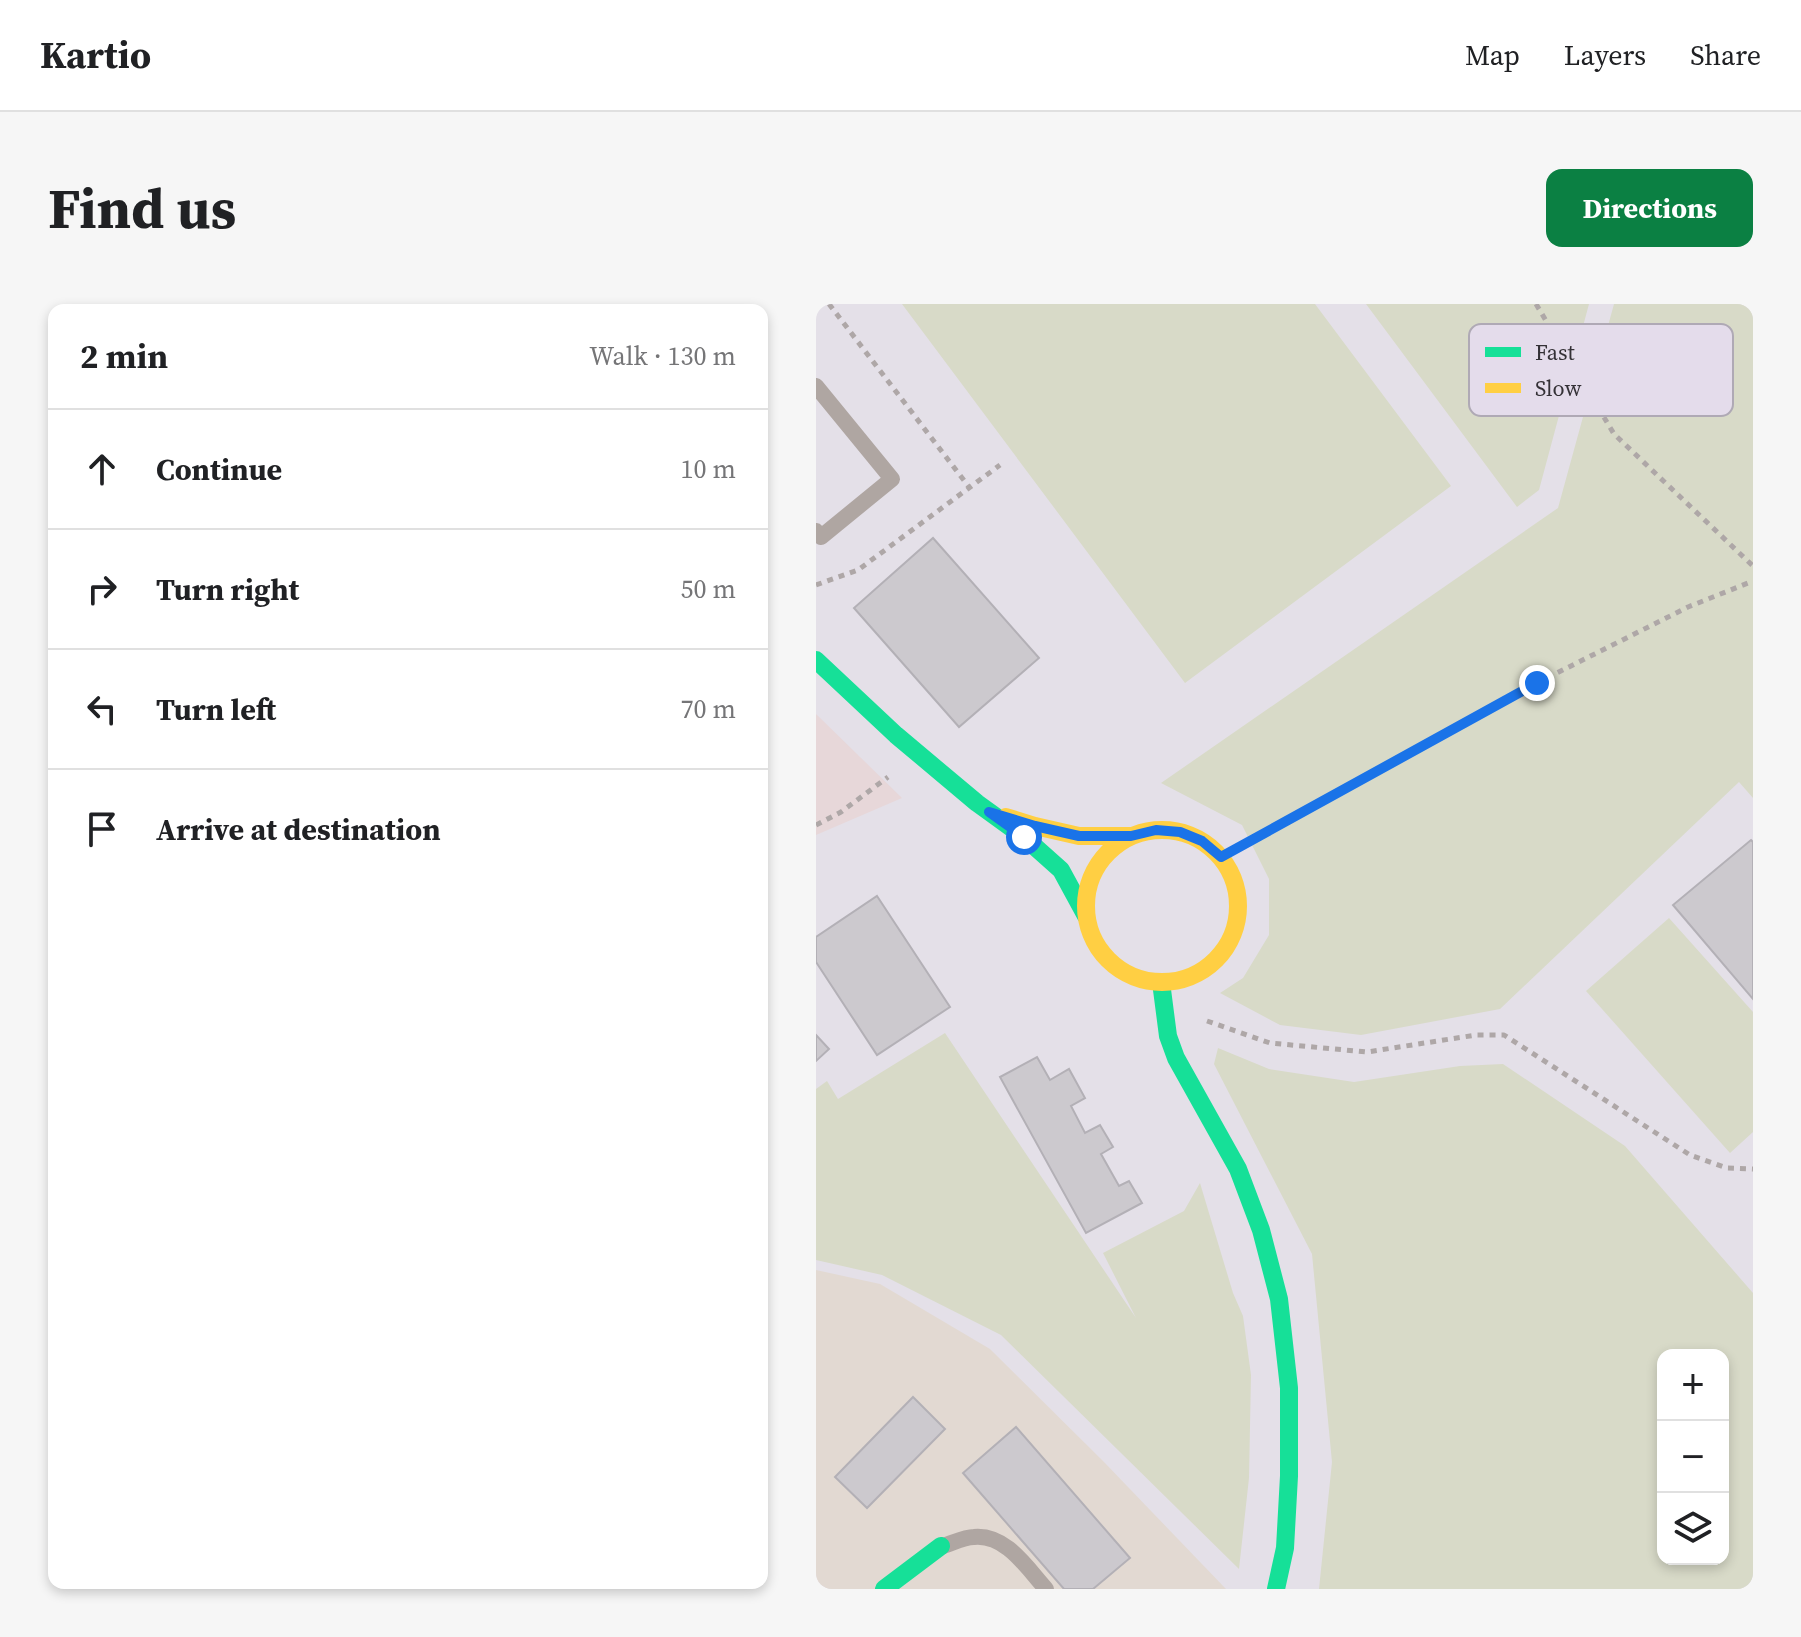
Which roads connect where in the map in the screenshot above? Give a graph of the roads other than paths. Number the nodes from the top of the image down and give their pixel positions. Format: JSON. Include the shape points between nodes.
{"nodes":[{"id":1,"x":816,"y":386,"type":"edge"},
{"id":2,"x":816,"y":531,"type":"edge"},
{"id":3,"x":816,"y":660,"type":"edge"},
{"id":4,"x":989,"y":812,"type":"junction"},
{"id":5,"x":1131,"y":836,"type":"junction"},
{"id":6,"x":1086,"y":916,"type":"junction"},
{"id":7,"x":1161,"y":982,"type":"junction"},
{"id":8,"x":941,"y":1546,"type":"joint"},
{"id":9,"x":884,"y":1589,"type":"edge"},
{"id":10,"x":1046,"y":1589,"type":"edge"},
{"id":11,"x":1276,"y":1589,"type":"edge"}],
"edges":[{"from":1,"to":2,"type":"lane","via":[[892,479],[821,537]]},
{"from":3,"to":4,"type":"street"},
{"from":4,"to":5,"type":"street","via":[[1079,836]]},
{"from":4,"to":6,"type":"street","via":[[1061,870]]},
{"from":5,"to":6,"type":"street","via":[[1095,868]]},
{"from":5,"to":7,"type":"street","via":[[1156,830],[1202,841],[1221,857],[1234,880],[1234,933],[1220,955],[1200,972]]},
{"from":6,"to":7,"type":"street","via":[[1093,940],[1107,960],[1126,974]]},
{"from":7,"to":11,"type":"street","via":[[1176,1058],[1238,1169],[1279,1299],[1289,1388],[1289,1476],[1285,1548]]},
{"from":8,"to":9,"type":"street"},
{"from":8,"to":10,"type":"lane","via":[[972,1536],[990,1537],[1008,1547]]}]}
